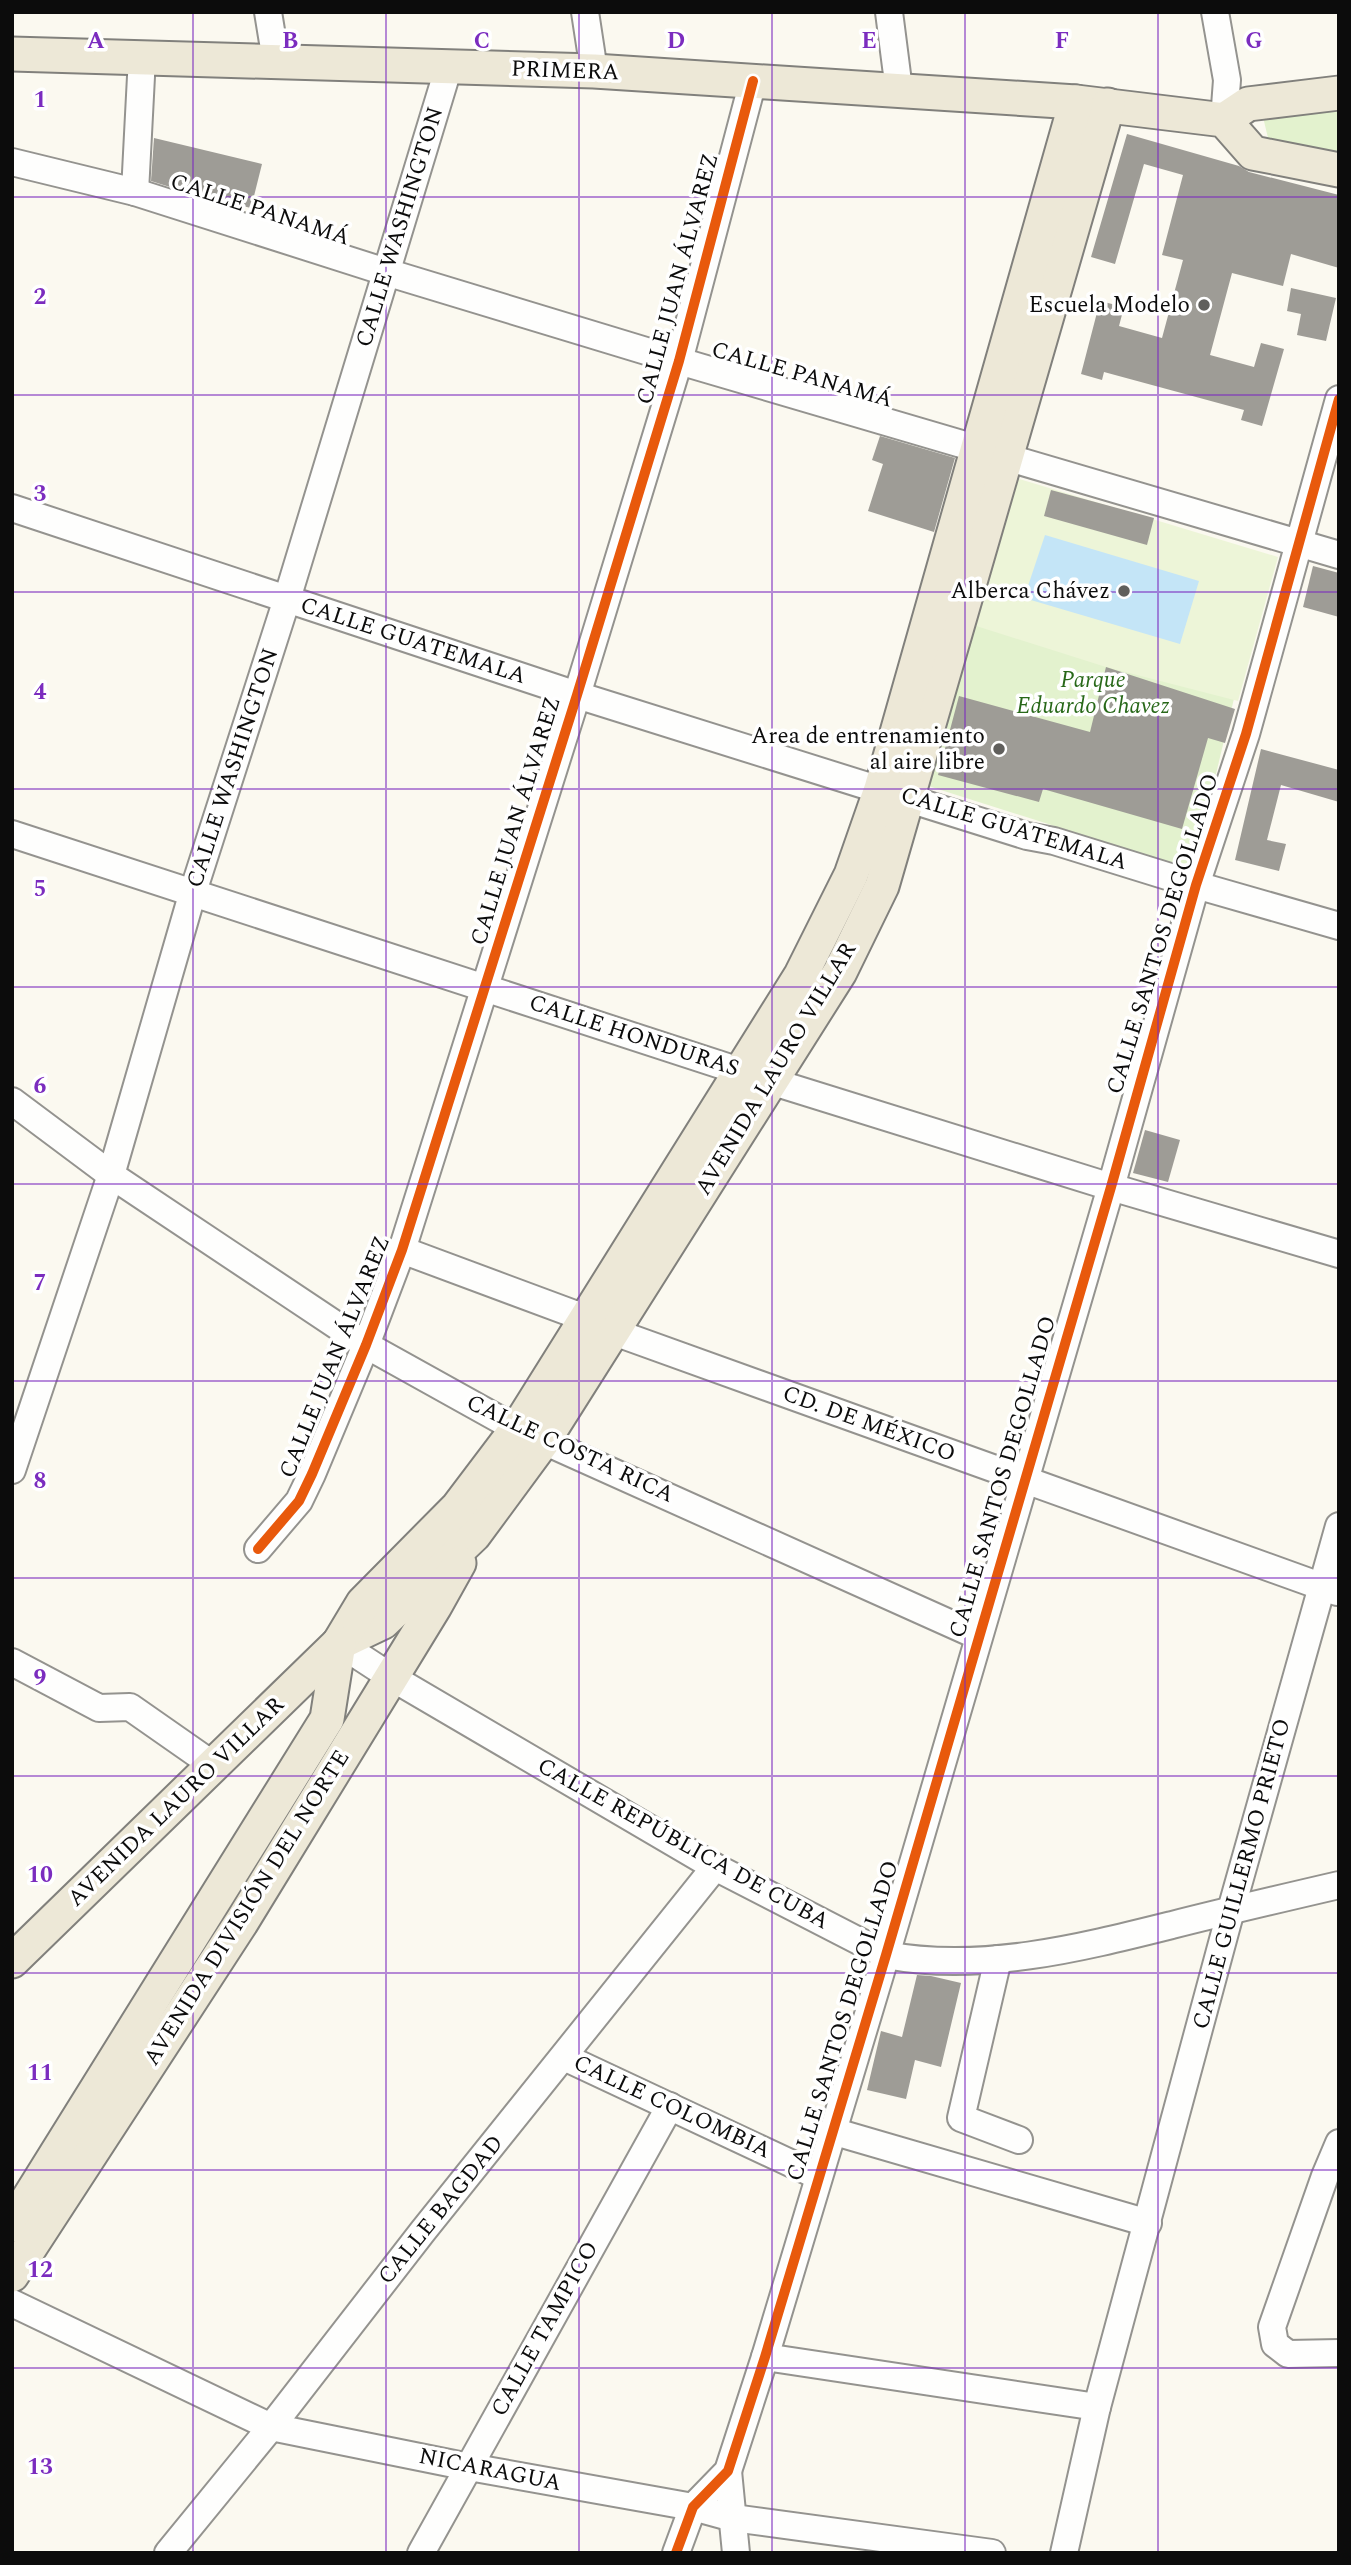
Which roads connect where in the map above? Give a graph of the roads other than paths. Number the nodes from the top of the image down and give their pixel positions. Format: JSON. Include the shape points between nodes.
{"nodes":[{"id":1,"x":268,"y":12,"type":"edge"},
{"id":2,"x":585,"y":12,"type":"edge"},
{"id":3,"x":889,"y":12,"type":"edge"},
{"id":4,"x":1215,"y":12,"type":"edge"},
{"id":5,"x":12,"y":54,"type":"edge"},
{"id":6,"x":142,"y":57,"type":"junction"},
{"id":7,"x":276,"y":61,"type":"junction"},
{"id":8,"x":449,"y":66,"type":"junction"},
{"id":9,"x":594,"y":71,"type":"junction"},
{"id":10,"x":753,"y":81,"type":"junction"},
{"id":11,"x":899,"y":90,"type":"junction"},
{"id":12,"x":1339,"y":93,"type":"edge"},
{"id":13,"x":1092,"y":104,"type":"junction"},
{"id":14,"x":1224,"y":120,"type":"junction"},
{"id":15,"x":12,"y":162,"type":"edge"},
{"id":16,"x":1339,"y":170,"type":"edge"},
{"id":17,"x":135,"y":192,"type":"junction"},
{"id":18,"x":386,"y":272,"type":"junction"},
{"id":19,"x":679,"y":361,"type":"junction"},
{"id":20,"x":1339,"y":399,"type":"edge"},
{"id":21,"x":993,"y":453,"type":"junction"},
{"id":22,"x":12,"y":508,"type":"edge"},
{"id":23,"x":1297,"y":544,"type":"junction"},
{"id":24,"x":1339,"y":555,"type":"edge"},
{"id":25,"x":287,"y":599,"type":"junction"},
{"id":26,"x":577,"y":695,"type":"junction"},
{"id":27,"x":894,"y":793,"type":"junction"},
{"id":28,"x":12,"y":834,"type":"edge"},
{"id":29,"x":1196,"y":885,"type":"junction"},
{"id":30,"x":192,"y":895,"type":"junction"},
{"id":31,"x":1339,"y":926,"type":"edge"},
{"id":32,"x":485,"y":988,"type":"junction"},
{"id":33,"x":755,"y":1076,"type":"junction"},
{"id":34,"x":12,"y":1101,"type":"edge"},
{"id":35,"x":111,"y":1175,"type":"junction"},
{"id":36,"x":1111,"y":1187,"type":"junction"},
{"id":37,"x":402,"y":1250,"type":"junction"},
{"id":38,"x":1339,"y":1254,"type":"edge"},
{"id":39,"x":599,"y":1325,"type":"junction"},
{"id":40,"x":366,"y":1345,"type":"junction"},
{"id":41,"x":530,"y":1434,"type":"junction"},
{"id":42,"x":12,"y":1470,"type":"edge"},
{"id":43,"x":1023,"y":1480,"type":"junction"},
{"id":44,"x":1339,"y":1526,"type":"edge"},
{"id":45,"x":474,"y":1535,"type":"junction"},
{"id":46,"x":258,"y":1549,"type":"dead end"},
{"id":47,"x":1330,"y":1589,"type":"edge"},
{"id":48,"x":978,"y":1636,"type":"junction"},
{"id":49,"x":340,"y":1643,"type":"junction"},
{"id":50,"x":12,"y":1662,"type":"edge"},
{"id":51,"x":391,"y":1676,"type":"junction"},
{"id":52,"x":213,"y":1765,"type":"junction"},
{"id":53,"x":715,"y":1867,"type":"junction"},
{"id":54,"x":1339,"y":1885,"type":"edge"},
{"id":55,"x":211,"y":1903,"type":"junction"},
{"id":56,"x":1231,"y":1910,"type":"junction"},
{"id":57,"x":241,"y":1923,"type":"junction"},
{"id":58,"x":886,"y":1955,"type":"junction"},
{"id":59,"x":998,"y":1959,"type":"junction"},
{"id":60,"x":12,"y":1961,"type":"edge"},
{"id":61,"x":564,"y":2057,"type":"junction"},
{"id":62,"x":670,"y":2106,"type":"junction"},
{"id":63,"x":832,"y":2131,"type":"junction"},
{"id":64,"x":1019,"y":2140,"type":"dead end"},
{"id":65,"x":1339,"y":2143,"type":"edge"},
{"id":66,"x":818,"y":2176,"type":"junction"},
{"id":67,"x":1332,"y":2176,"type":"edge"},
{"id":68,"x":1148,"y":2223,"type":"junction"},
{"id":69,"x":12,"y":2225,"type":"edge"},
{"id":70,"x":12,"y":2275,"type":"edge"},
{"id":71,"x":12,"y":2303,"type":"edge"},
{"id":72,"x":1339,"y":2353,"type":"edge"},
{"id":73,"x":765,"y":2357,"type":"junction"},
{"id":74,"x":1097,"y":2407,"type":"junction"},
{"id":75,"x":271,"y":2427,"type":"junction"},
{"id":76,"x":469,"y":2467,"type":"junction"},
{"id":77,"x":728,"y":2471,"type":"junction"},
{"id":78,"x":694,"y":2507,"type":"junction"},
{"id":79,"x":733,"y":2518,"type":"junction"},
{"id":80,"x":168,"y":2553,"type":"edge"},
{"id":81,"x":421,"y":2553,"type":"edge"},
{"id":82,"x":676,"y":2553,"type":"edge"},
{"id":83,"x":736,"y":2553,"type":"edge"},
{"id":84,"x":992,"y":2553,"type":"edge"},
{"id":85,"x":1064,"y":2553,"type":"edge"}],
"edges":[{"from":1,"to":7,"type":"street"},
{"from":2,"to":9,"type":"street"},
{"from":3,"to":11,"type":"street"},
{"from":4,"to":14,"type":"street","via":[[1227,80]]},
{"from":5,"to":6,"type":"main road","name":"PRIMERA"},
{"from":6,"to":7,"type":"main road","name":"PRIMERA"},
{"from":6,"to":17,"type":"street"},
{"from":7,"to":8,"type":"main road","name":"PRIMERA"},
{"from":8,"to":9,"type":"main road","name":"PRIMERA"},
{"from":8,"to":18,"type":"street","name":"CALLE WASHINGTON"},
{"from":9,"to":10,"type":"main road","name":"PRIMERA"},
{"from":10,"to":11,"type":"main road","name":"PRIMERA"},
{"from":10,"to":19,"type":"street","name":"CALLE JUAN ÁLVAREZ"},
{"from":11,"to":13,"type":"main road","name":"PRIMERA"},
{"from":12,"to":14,"type":"main road","via":[[1248,104]]},
{"from":13,"to":14,"type":"main road","name":"PRIMERA"},
{"from":13,"to":21,"type":"main road","name":"AVENIDA LAURO VILLAR"},
{"from":14,"to":16,"type":"main road","via":[[1253,153]]},
{"from":15,"to":17,"type":"street","name":"CALLE PANAMÁ"},
{"from":17,"to":18,"type":"street","name":"CALLE PANAMÁ"},
{"from":18,"to":19,"type":"street","name":"CALLE PANAMÁ"},
{"from":18,"to":25,"type":"street","name":"CALLE WASHINGTON"},
{"from":19,"to":21,"type":"street","name":"CALLE PANAMÁ"},
{"from":19,"to":26,"type":"street","name":"CALLE JUAN ÁLVAREZ"},
{"from":20,"to":23,"type":"street","name":"CALLE SANTOS DEGOLLADO"},
{"from":21,"to":23,"type":"street","name":"CALLE PANAMÁ"},
{"from":21,"to":27,"type":"main road","name":"AVENIDA LAURO VILLAR"},
{"from":22,"to":25,"type":"street","name":"CALLE GUATEMALA"},
{"from":23,"to":24,"type":"street","name":"CALLE PANAMÁ"},
{"from":23,"to":29,"type":"street","name":"CALLE SANTOS DEGOLLADO","via":[[1246,734]]},
{"from":25,"to":26,"type":"street","name":"CALLE GUATEMALA"},
{"from":25,"to":30,"type":"street","name":"CALLE WASHINGTON"},
{"from":26,"to":27,"type":"street","name":"CALLE GUATEMALA"},
{"from":26,"to":32,"type":"street","name":"CALLE JUAN ÁLVAREZ"},
{"from":27,"to":29,"type":"street","name":"CALLE GUATEMALA"},
{"from":27,"to":33,"type":"main road","name":"AVENIDA LAURO VILLAR","via":[[882,886],[840,972]]},
{"from":28,"to":30,"type":"street","name":"CALLE HONDURAS"},
{"from":29,"to":31,"type":"street","name":"CALLE GUATEMALA"},
{"from":29,"to":36,"type":"street","name":"CALLE SANTOS DEGOLLADO"},
{"from":30,"to":32,"type":"street","name":"CALLE HONDURAS"},
{"from":30,"to":35,"type":"street","name":"CALLE WASHINGTON"},
{"from":32,"to":33,"type":"street","name":"CALLE HONDURAS"},
{"from":32,"to":37,"type":"street","name":"CALLE JUAN ÁLVAREZ"},
{"from":33,"to":36,"type":"street","name":"CALLE HONDURAS"},
{"from":33,"to":39,"type":"main road","name":"AVENIDA LAURO VILLAR"},
{"from":34,"to":35,"type":"street","name":"CALLE COSTA RICA"},
{"from":35,"to":40,"type":"street","name":"CALLE COSTA RICA"},
{"from":35,"to":42,"type":"street","name":"CALLE WASHINGTON"},
{"from":36,"to":38,"type":"street","name":"CALLE HONDURAS"},
{"from":36,"to":43,"type":"street","name":"CALLE SANTOS DEGOLLADO"},
{"from":37,"to":39,"type":"street","name":"CD. DE MÉXICO"},
{"from":37,"to":40,"type":"street","name":"CALLE JUAN ÁLVAREZ"},
{"from":39,"to":41,"type":"main road","name":"AVENIDA LAURO VILLAR"},
{"from":39,"to":43,"type":"street","name":"CD. DE MÉXICO"},
{"from":40,"to":41,"type":"street","name":"CALLE COSTA RICA"},
{"from":40,"to":46,"type":"street","name":"CALLE JUAN ÁLVAREZ","via":[[299,1501]]},
{"from":41,"to":45,"type":"main road","name":"AVENIDA LAURO VILLAR"},
{"from":41,"to":48,"type":"street","name":"CALLE COSTA RICA"},
{"from":41,"to":49,"type":"main road","name":"AVENIDA LAURO VILLAR","via":[[363,1603]]},
{"from":43,"to":47,"type":"street","name":"CD. DE MÉXICO"},
{"from":43,"to":48,"type":"street","name":"CALLE SANTOS DEGOLLADO"},
{"from":44,"to":47,"type":"street","name":"CALLE GUILLERMO PRIETO"},
{"from":45,"to":49,"type":"main road","name":"AVENIDA LAURO VILLAR","via":[[383,1622]]},
{"from":45,"to":51,"type":"main road","name":"AVENIDA DIVISIÓN DEL NORTE"},
{"from":47,"to":56,"type":"street","name":"CALLE GUILLERMO PRIETO"},
{"from":48,"to":58,"type":"street","name":"CALLE SANTOS DEGOLLADO"},
{"from":49,"to":51,"type":"street","name":"CALLE REPÚBLICA DE CUBA"},
{"from":49,"to":52,"type":"main road","name":"AVENIDA LAURO VILLAR"},
{"from":49,"to":55,"type":"main road","name":"AVENIDA DIVISIÓN DEL NORTE","via":[[327,1718]]},
{"from":50,"to":52,"type":"street","via":[[99,1708],[130,1707]]},
{"from":51,"to":53,"type":"street","name":"CALLE REPÚBLICA DE CUBA"},
{"from":51,"to":57,"type":"main road","name":"AVENIDA DIVISIÓN DEL NORTE"},
{"from":52,"to":60,"type":"main road","name":"AVENIDA LAURO VILLAR"},
{"from":53,"to":58,"type":"street","name":"CALLE REPÚBLICA DE CUBA"},
{"from":53,"to":61,"type":"street","name":"CALLE BAGDAD"},
{"from":54,"to":56,"type":"street","name":"CALLE REPÚBLICA DE CUBA"},
{"from":55,"to":57,"type":"main road"},
{"from":55,"to":69,"type":"main road","name":"AVENIDA DIVISIÓN DEL NORTE"},
{"from":56,"to":59,"type":"street","name":"CALLE REPÚBLICA DE CUBA","via":[[1083,1947]]},
{"from":56,"to":68,"type":"street","name":"CALLE GUILLERMO PRIETO"},
{"from":57,"to":70,"type":"main road","name":"AVENIDA DIVISIÓN DEL NORTE"},
{"from":58,"to":59,"type":"street","name":"CALLE REPÚBLICA DE CUBA"},
{"from":58,"to":63,"type":"street","name":"CALLE SANTOS DEGOLLADO"},
{"from":59,"to":64,"type":"street","via":[[961,2118]]},
{"from":61,"to":62,"type":"street","name":"CALLE COLOMBIA"},
{"from":61,"to":75,"type":"street","name":"CALLE BAGDAD"},
{"from":62,"to":66,"type":"street","name":"CALLE COLOMBIA"},
{"from":62,"to":76,"type":"street","name":"CALLE TAMPICO"},
{"from":63,"to":66,"type":"street","name":"CALLE SANTOS DEGOLLADO"},
{"from":63,"to":68,"type":"street"},
{"from":65,"to":67,"type":"street"},
{"from":66,"to":73,"type":"street","name":"CALLE SANTOS DEGOLLADO"},
{"from":67,"to":72,"type":"street","via":[[1272,2327],[1275,2344],[1288,2354]]},
{"from":68,"to":74,"type":"street","name":"CALLE GUILLERMO PRIETO"},
{"from":71,"to":75,"type":"street","name":"NICARAGUA"},
{"from":73,"to":74,"type":"street"},
{"from":73,"to":77,"type":"street","name":"CALLE SANTOS DEGOLLADO"},
{"from":74,"to":85,"type":"street","name":"CALLE GUILLERMO PRIETO"},
{"from":75,"to":76,"type":"street","name":"NICARAGUA"},
{"from":75,"to":80,"type":"street","name":"CALLE BAGDAD"},
{"from":76,"to":78,"type":"street","name":"NICARAGUA"},
{"from":76,"to":81,"type":"street","name":"CALLE TAMPICO"},
{"from":77,"to":78,"type":"street","name":"CALLE SANTOS DEGOLLADO"},
{"from":77,"to":79,"type":"street"},
{"from":78,"to":79,"type":"street","name":"NICARAGUA"},
{"from":78,"to":82,"type":"street","name":"CALLE SANTOS DEGOLLADO"},
{"from":79,"to":83,"type":"street"},
{"from":79,"to":84,"type":"street","name":"NICARAGUA"}]}
